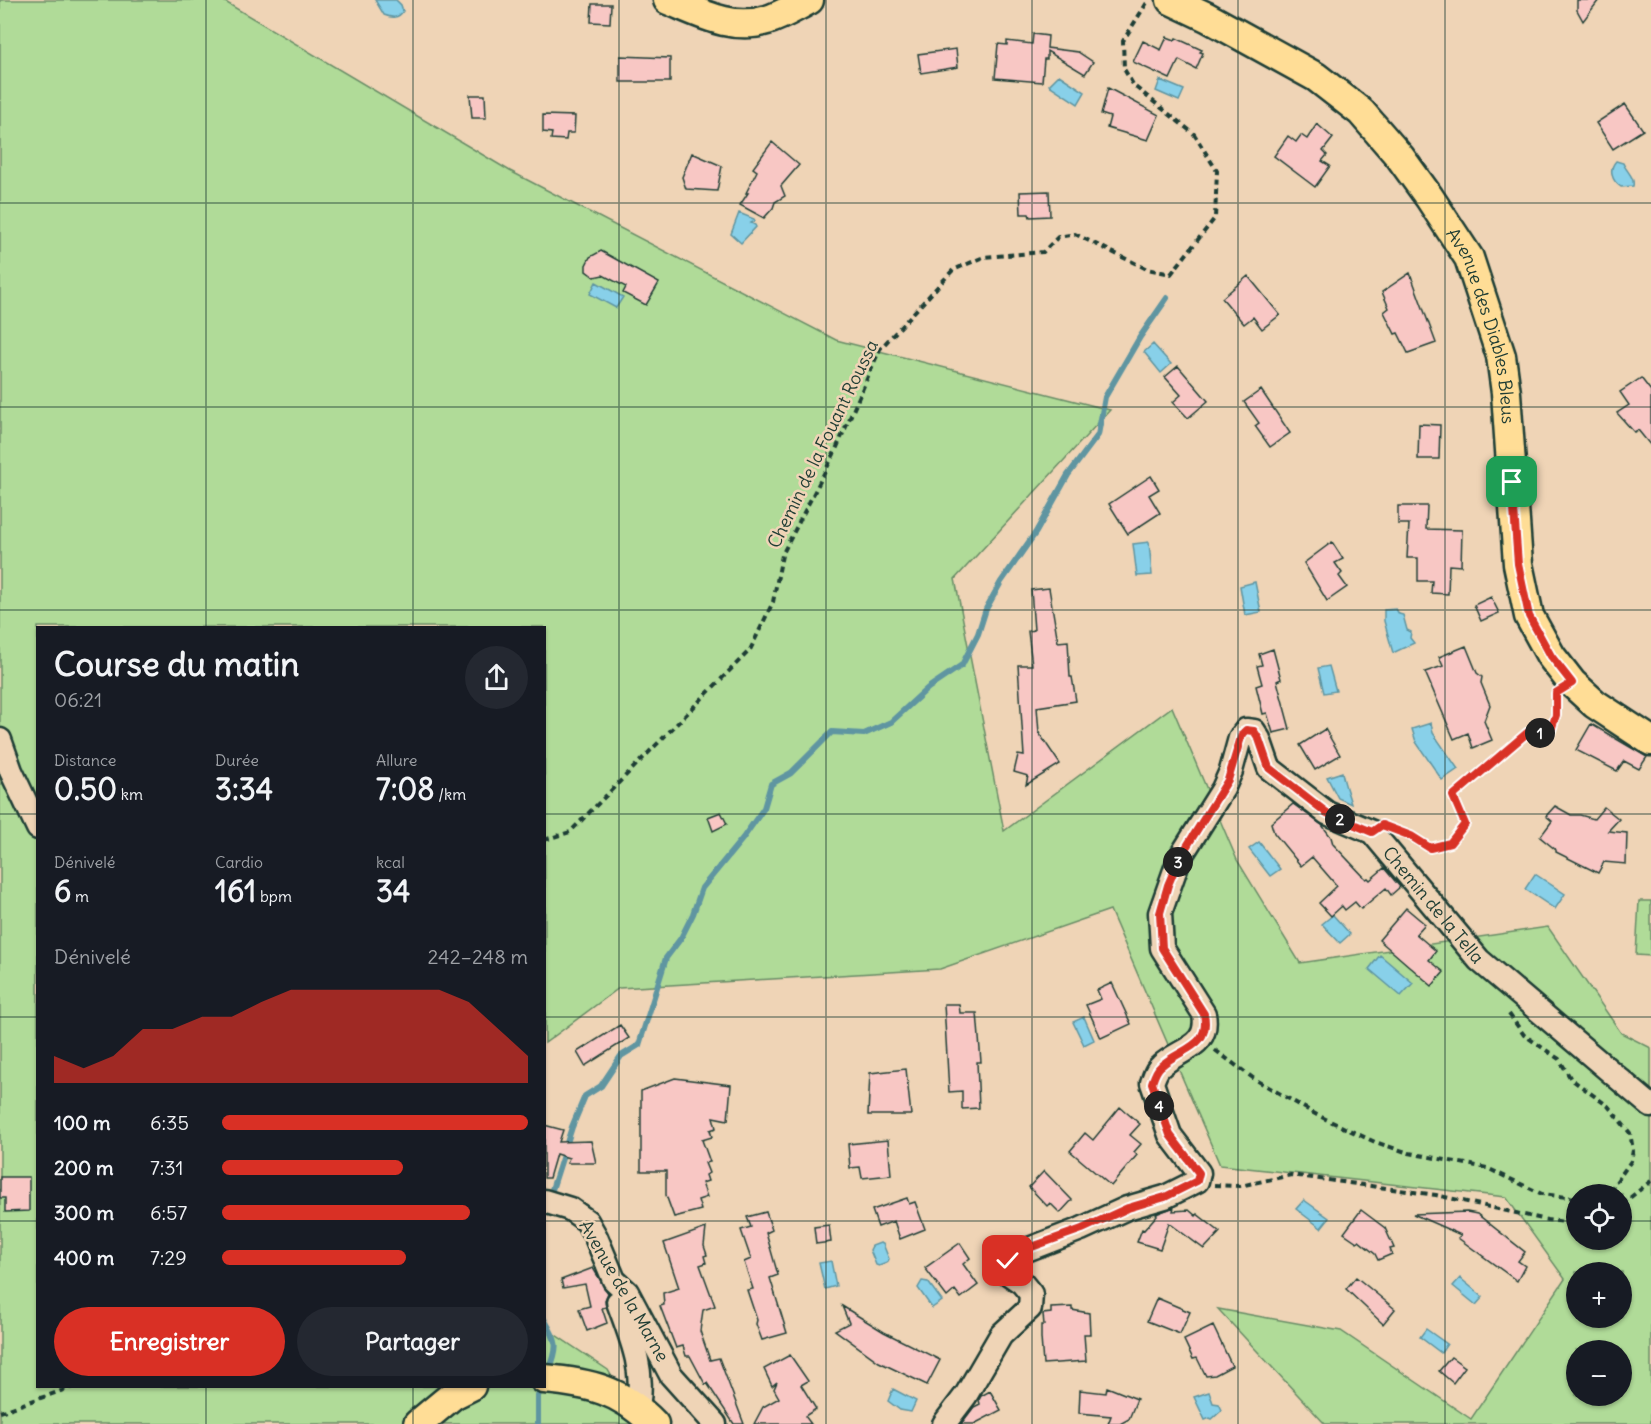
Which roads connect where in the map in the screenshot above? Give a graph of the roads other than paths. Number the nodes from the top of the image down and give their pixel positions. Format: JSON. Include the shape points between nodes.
{"nodes":[{"id":1,"x":668,"y":0,"type":"edge"},
{"id":2,"x":809,"y":0,"type":"edge"},
{"id":3,"x":1171,"y":0,"type":"edge"},
{"id":4,"x":0,"y":740,"type":"edge"},
{"id":5,"x":1651,"y":741,"type":"edge"},
{"id":6,"x":36,"y":824,"type":"edge"},
{"id":7,"x":1651,"y":1106,"type":"edge"},
{"id":8,"x":552,"y":1203,"type":"edge"},
{"id":9,"x":614,"y":1280,"type":"junction"},
{"id":10,"x":546,"y":1379,"type":"edge"},
{"id":11,"x":458,"y":1389,"type":"edge"},
{"id":12,"x":636,"y":1409,"type":"edge"},
{"id":13,"x":418,"y":1424,"type":"edge"},
{"id":14,"x":715,"y":1424,"type":"edge"},
{"id":15,"x":944,"y":1424,"type":"edge"}],
"edges":[{"from":1,"to":2,"type":"main road","via":[[721,21],[746,25],[768,20]]},
{"from":3,"to":5,"type":"main road","name":"Avenue des Diables Bleus","via":[[1316,77],[1361,112],[1430,197],[1468,258],[1501,356],[1518,564],[1529,616],[1551,656],[1572,683],[1595,704]]},
{"from":4,"to":6,"type":"street"},
{"from":7,"to":15,"type":"street","name":"Chemin de la Tella","via":[[1479,960],[1372,832],[1327,813],[1269,768],[1259,739],[1254,731],[1246,730],[1228,780],[1179,859],[1160,913],[1162,948],[1204,1014],[1205,1031],[1194,1045],[1161,1066],[1152,1083],[1170,1135],[1199,1173],[1197,1181],[1011,1256],[1009,1274],[1031,1294],[1030,1308],[1001,1335]]},
{"from":8,"to":9,"type":"street","name":"Avenue de la Marne","via":[[587,1221]]},
{"from":9,"to":12,"type":"street","via":[[616,1297],[637,1355],[642,1389]]},
{"from":9,"to":14,"type":"street","name":"Avenue de la Marne","via":[[627,1292],[671,1375]]},
{"from":10,"to":12,"type":"main road","via":[[579,1383]]},
{"from":11,"to":13,"type":"main road"}]}
